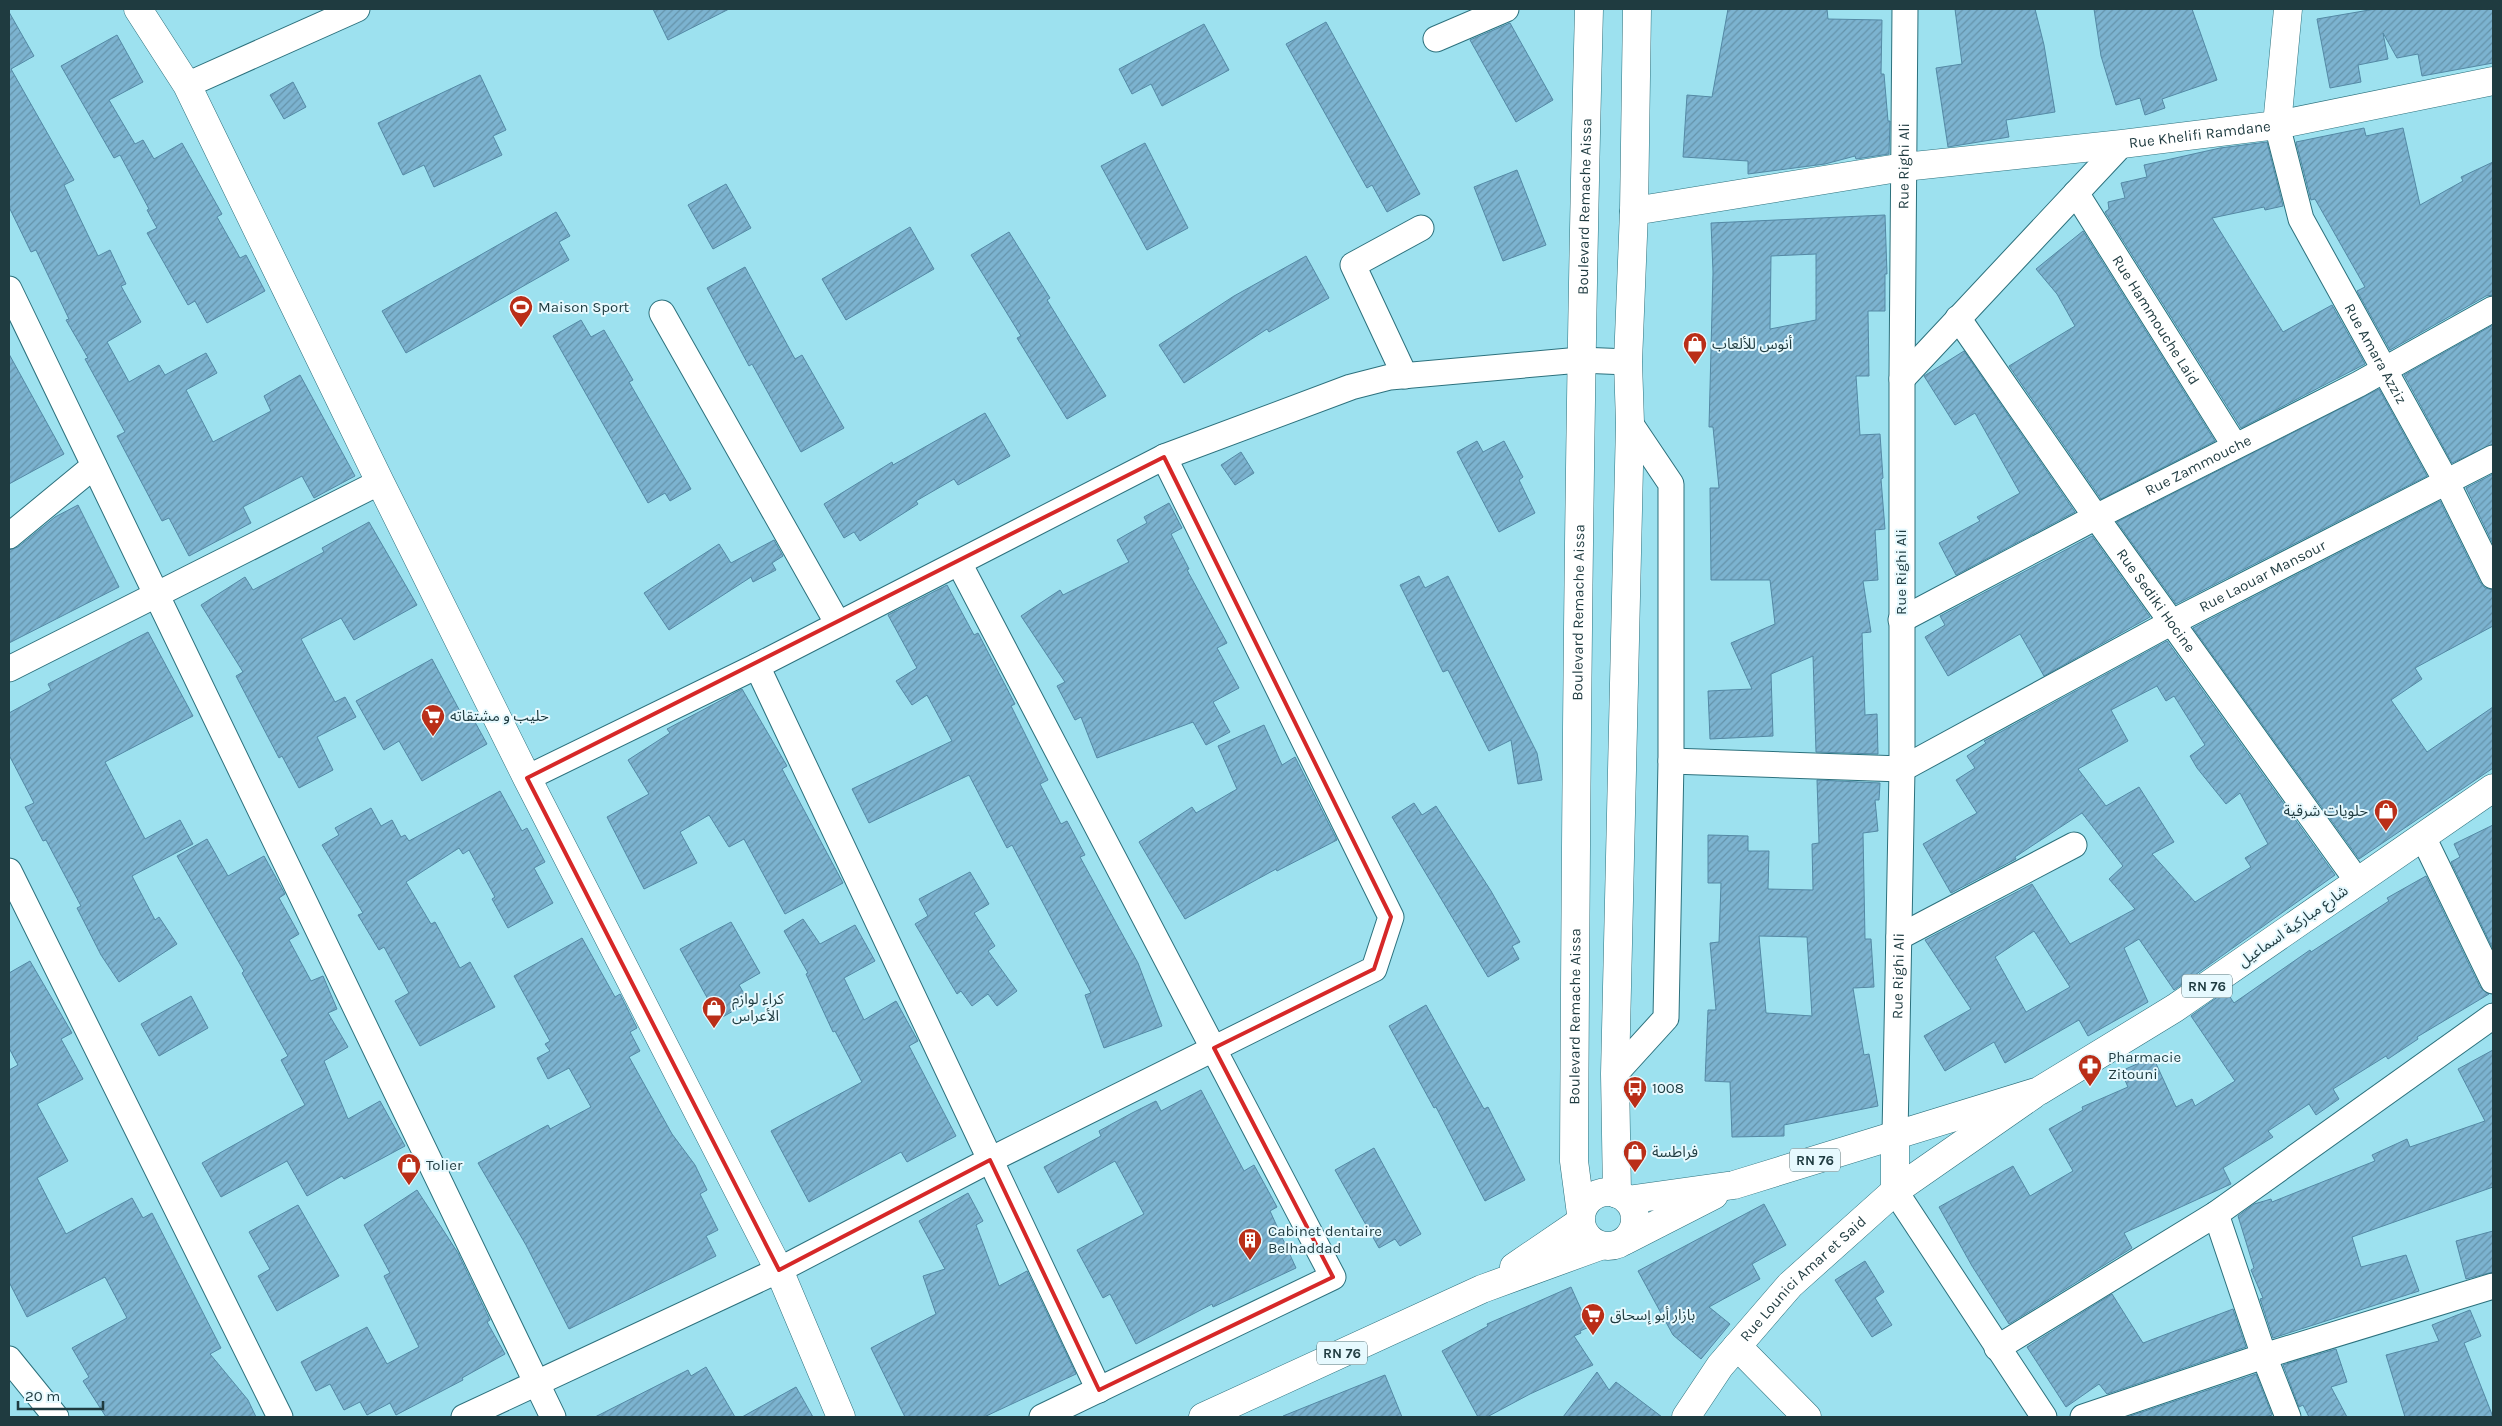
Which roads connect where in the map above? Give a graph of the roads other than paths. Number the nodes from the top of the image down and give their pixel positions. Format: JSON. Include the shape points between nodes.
{"nodes":[{"id":1,"x":138,"y":9,"type":"edge"},
{"id":2,"x":357,"y":9,"type":"edge"},
{"id":3,"x":1506,"y":9,"type":"edge"},
{"id":4,"x":1589,"y":9,"type":"edge"},
{"id":5,"x":1637,"y":9,"type":"edge"},
{"id":6,"x":1905,"y":9,"type":"edge"},
{"id":7,"x":2288,"y":9,"type":"edge"},
{"id":8,"x":1436,"y":39,"type":"dead end"},
{"id":9,"x":2493,"y":81,"type":"edge"},
{"id":10,"x":187,"y":85,"type":"junction"},
{"id":11,"x":2277,"y":125,"type":"junction"},
{"id":12,"x":2122,"y":144,"type":"junction"},
{"id":13,"x":1904,"y":167,"type":"junction"},
{"id":14,"x":2076,"y":193,"type":"junction"},
{"id":15,"x":1634,"y":211,"type":"junction"},
{"id":16,"x":1421,"y":228,"type":"dead end"},
{"id":17,"x":9,"y":290,"type":"edge"},
{"id":18,"x":2493,"y":309,"type":"edge"},
{"id":19,"x":662,"y":313,"type":"dead end"},
{"id":20,"x":1958,"y":318,"type":"junction"},
{"id":21,"x":1580,"y":360,"type":"junction"},
{"id":22,"x":1628,"y":362,"type":"junction"},
{"id":23,"x":2385,"y":369,"type":"junction"},
{"id":24,"x":1405,"y":376,"type":"junction"},
{"id":25,"x":1902,"y":379,"type":"junction"},
{"id":26,"x":1630,"y":423,"type":"junction"},
{"id":27,"x":2235,"y":446,"type":"junction"},
{"id":28,"x":1164,"y":457,"type":"junction"},
{"id":29,"x":2493,"y":458,"type":"edge"},
{"id":30,"x":94,"y":466,"type":"junction"},
{"id":31,"x":380,"y":482,"type":"junction"},
{"id":32,"x":2446,"y":482,"type":"junction"},
{"id":33,"x":2096,"y":517,"type":"junction"},
{"id":34,"x":9,"y":536,"type":"edge"},
{"id":35,"x":959,"y":563,"type":"junction"},
{"id":36,"x":2493,"y":576,"type":"edge"},
{"id":37,"x":156,"y":594,"type":"junction"},
{"id":38,"x":1901,"y":620,"type":"junction"},
{"id":39,"x":2172,"y":622,"type":"junction"},
{"id":40,"x":838,"y":624,"type":"junction"},
{"id":41,"x":756,"y":666,"type":"junction"},
{"id":42,"x":9,"y":669,"type":"edge"},
{"id":43,"x":1671,"y":761,"type":"junction"},
{"id":44,"x":1902,"y":769,"type":"junction"},
{"id":45,"x":528,"y":778,"type":"junction"},
{"id":46,"x":2493,"y":788,"type":"edge"},
{"id":47,"x":2423,"y":837,"type":"junction"},
{"id":48,"x":2074,"y":845,"type":"dead end"},
{"id":49,"x":9,"y":871,"type":"edge"},
{"id":50,"x":2358,"y":882,"type":"junction"},
{"id":51,"x":1899,"y":937,"type":"junction"},
{"id":52,"x":2493,"y":980,"type":"edge"},
{"id":53,"x":2493,"y":1016,"type":"edge"},
{"id":54,"x":1214,"y":1048,"type":"junction"},
{"id":55,"x":1615,"y":1074,"type":"junction"},
{"id":56,"x":2039,"y":1091,"type":"junction"},
{"id":57,"x":1896,"y":1135,"type":"junction"},
{"id":58,"x":990,"y":1160,"type":"junction"},
{"id":59,"x":1734,"y":1185,"type":"junction"},
{"id":60,"x":1895,"y":1191,"type":"junction"},
{"id":61,"x":1622,"y":1197,"type":"junction"},
{"id":62,"x":2216,"y":1214,"type":"junction"},
{"id":63,"x":1580,"y":1218,"type":"junction"},
{"id":64,"x":1626,"y":1240,"type":"junction"},
{"id":65,"x":1600,"y":1246,"type":"junction"},
{"id":66,"x":779,"y":1270,"type":"junction"},
{"id":67,"x":2493,"y":1286,"type":"edge"},
{"id":68,"x":1482,"y":1289,"type":"junction"},
{"id":69,"x":1737,"y":1346,"type":"junction"},
{"id":70,"x":1997,"y":1348,"type":"junction"},
{"id":71,"x":2264,"y":1356,"type":"junction"},
{"id":72,"x":9,"y":1359,"type":"edge"},
{"id":73,"x":536,"y":1382,"type":"junction"},
{"id":74,"x":1099,"y":1390,"type":"junction"},
{"id":75,"x":56,"y":1417,"type":"edge"},
{"id":76,"x":280,"y":1417,"type":"edge"},
{"id":77,"x":464,"y":1417,"type":"edge"},
{"id":78,"x":553,"y":1417,"type":"edge"},
{"id":79,"x":841,"y":1417,"type":"edge"},
{"id":80,"x":1042,"y":1417,"type":"edge"},
{"id":81,"x":1203,"y":1417,"type":"edge"},
{"id":82,"x":1686,"y":1417,"type":"edge"},
{"id":83,"x":1807,"y":1417,"type":"edge"},
{"id":84,"x":2044,"y":1417,"type":"edge"},
{"id":85,"x":2083,"y":1417,"type":"edge"},
{"id":86,"x":2288,"y":1417,"type":"edge"}],
"edges":[{"from":1,"to":10,"type":"main road"},
{"from":2,"to":10,"type":"street"},
{"from":3,"to":8,"type":"street"},
{"from":4,"to":21,"type":"main road","name":"Boulevard Remache Aissa"},
{"from":5,"to":15,"type":"main road"},
{"from":6,"to":13,"type":"street","name":"Rue Righi Ali"},
{"from":7,"to":11,"type":"main road"},
{"from":9,"to":11,"type":"main road","name":"Rue Khelifi Ramdane"},
{"from":10,"to":31,"type":"main road"},
{"from":11,"to":12,"type":"main road","name":"Rue Khelifi Ramdane"},
{"from":11,"to":23,"type":"street","name":"Rue Amara Azziz","via":[[2301,219]]},
{"from":12,"to":13,"type":"main road","name":"Rue Khelifi Ramdane"},
{"from":12,"to":14,"type":"street"},
{"from":13,"to":15,"type":"main road","name":"Rue Khelifi Ramdane"},
{"from":13,"to":25,"type":"street","name":"Rue Righi Ali"},
{"from":14,"to":20,"type":"street"},
{"from":14,"to":27,"type":"street","name":"Rue Hammouche Laid"},
{"from":15,"to":22,"type":"main road"},
{"from":16,"to":24,"type":"street","via":[[1353,265]]},
{"from":17,"to":30,"type":"street"},
{"from":18,"to":23,"type":"street","name":"Rue Zammouche"},
{"from":19,"to":40,"type":"street"},
{"from":20,"to":25,"type":"street"},
{"from":20,"to":33,"type":"street","name":"Rue Sediki Hocine"},
{"from":21,"to":22,"type":"street"},
{"from":21,"to":24,"type":"street"},
{"from":21,"to":63,"type":"main road","name":"Boulevard Remache Aissa","via":[[1574,1161]]},
{"from":22,"to":26,"type":"main road"},
{"from":23,"to":27,"type":"street","name":"Rue Zammouche"},
{"from":23,"to":32,"type":"street","name":"Rue Amara Azziz"},
{"from":24,"to":28,"type":"street","via":[[1351,387]]},
{"from":25,"to":38,"type":"street","name":"Rue Righi Ali"},
{"from":26,"to":43,"type":"street","via":[[1671,484]]},
{"from":26,"to":55,"type":"main road"},
{"from":27,"to":33,"type":"street","name":"Rue Zammouche"},
{"from":28,"to":35,"type":"street"},
{"from":28,"to":54,"type":"street","via":[[1391,917],[1374,969]]},
{"from":29,"to":32,"type":"street","name":"Rue Laouar Mansour"},
{"from":30,"to":34,"type":"street"},
{"from":30,"to":37,"type":"street"},
{"from":31,"to":37,"type":"street"},
{"from":31,"to":45,"type":"main road"},
{"from":32,"to":36,"type":"street","name":"Rue Amara Azziz"},
{"from":32,"to":39,"type":"street","name":"Rue Laouar Mansour"},
{"from":33,"to":38,"type":"street","name":"Rue Zammouche"},
{"from":33,"to":39,"type":"street","name":"Rue Sediki Hocine"},
{"from":35,"to":40,"type":"street"},
{"from":35,"to":54,"type":"street"},
{"from":37,"to":42,"type":"street"},
{"from":37,"to":73,"type":"street"},
{"from":38,"to":44,"type":"street","name":"Rue Righi Ali"},
{"from":39,"to":44,"type":"street","name":"Rue Laouar Mansour"},
{"from":39,"to":50,"type":"street","name":"Rue Sediki Hocine"},
{"from":40,"to":41,"type":"street"},
{"from":41,"to":45,"type":"street"},
{"from":41,"to":58,"type":"street"},
{"from":43,"to":44,"type":"street"},
{"from":43,"to":55,"type":"street","via":[[1666,1018]]},
{"from":44,"to":51,"type":"street","name":"Rue Righi Ali"},
{"from":45,"to":66,"type":"main road"},
{"from":46,"to":47,"type":"main road","name":"شارع مباركية اسماعيل","number":"RN 76"},
{"from":47,"to":50,"type":"main road","name":"شارع مباركية اسماعيل","number":"RN 76"},
{"from":47,"to":52,"type":"street"},
{"from":48,"to":51,"type":"street"},
{"from":49,"to":76,"type":"street"},
{"from":50,"to":56,"type":"main road","name":"شارع مباركية اسماعيل","number":"RN 76","via":[[2175,1008]]},
{"from":51,"to":57,"type":"street","name":"Rue Righi Ali"},
{"from":53,"to":62,"type":"street"},
{"from":54,"to":58,"type":"street"},
{"from":54,"to":74,"type":"street","via":[[1333,1277]]},
{"from":55,"to":61,"type":"main road"},
{"from":56,"to":57,"type":"main road","name":"شارع مباركية اسماعيل","number":"RN 76"},
{"from":56,"to":60,"type":"main road","name":"Rue Lounici Amar et Said"},
{"from":57,"to":59,"type":"main road","number":"RN 76"},
{"from":57,"to":60,"type":"main road"},
{"from":58,"to":66,"type":"street"},
{"from":58,"to":74,"type":"street"},
{"from":59,"to":61,"type":"main road","number":"RN 76"},
{"from":59,"to":64,"type":"main road","number":"RN 76"},
{"from":60,"to":69,"type":"main road","name":"Rue Lounici Amar et Said","via":[[1790,1285]]},
{"from":60,"to":70,"type":"street"},
{"from":61,"to":63,"type":"main road","via":[[1604,1192],[1596,1195],[1583,1206]]},
{"from":61,"to":64,"type":"main road","via":[[1635,1216],[1635,1225]]},
{"from":62,"to":70,"type":"street"},
{"from":62,"to":71,"type":"street"},
{"from":63,"to":65,"type":"main road","via":[[1587,1237]]},
{"from":63,"to":68,"type":"main road","number":"RN 76"},
{"from":64,"to":65,"type":"main road","via":[[1618,1245]]},
{"from":65,"to":68,"type":"main road","number":"RN 76"},
{"from":66,"to":73,"type":"street"},
{"from":66,"to":79,"type":"main road"},
{"from":67,"to":71,"type":"street"},
{"from":68,"to":81,"type":"main road","number":"RN 76"},
{"from":69,"to":82,"type":"main road","name":"Rue Lounici Amar et Said"},
{"from":69,"to":83,"type":"main road"},
{"from":70,"to":84,"type":"street"},
{"from":71,"to":85,"type":"street"},
{"from":71,"to":86,"type":"street"},
{"from":72,"to":75,"type":"street"},
{"from":73,"to":77,"type":"street"},
{"from":73,"to":78,"type":"street"},
{"from":74,"to":80,"type":"street"}]}
